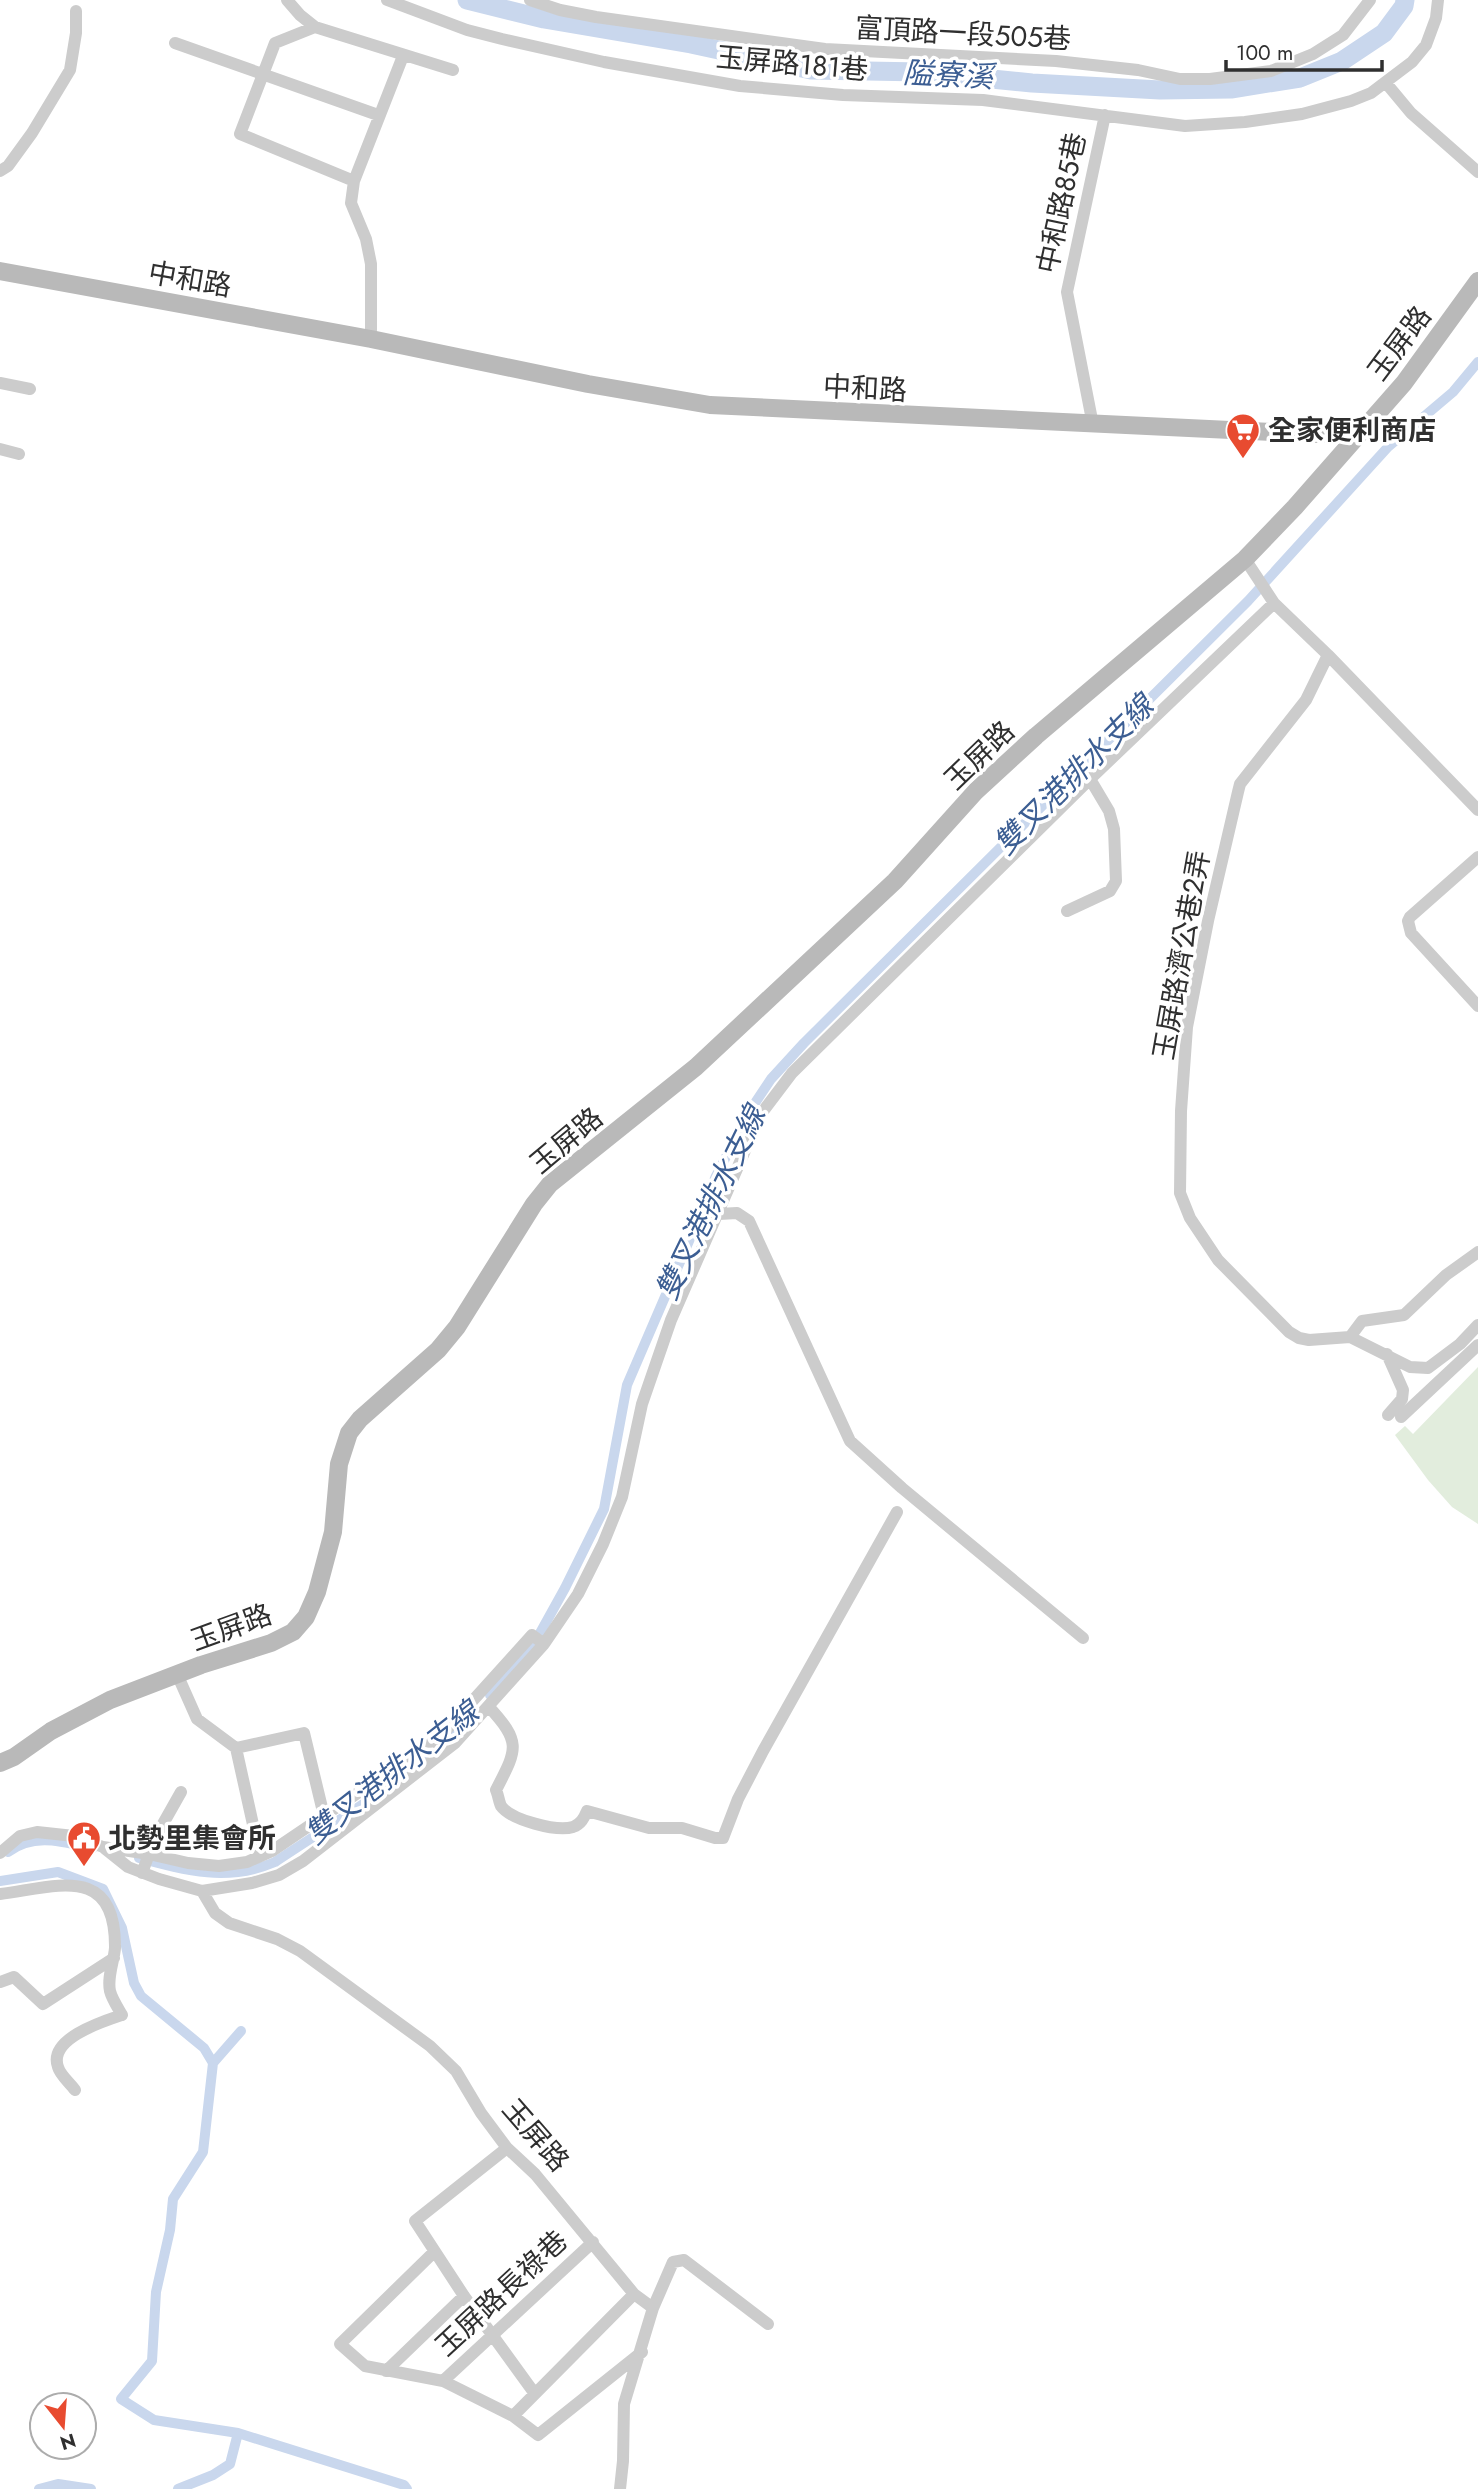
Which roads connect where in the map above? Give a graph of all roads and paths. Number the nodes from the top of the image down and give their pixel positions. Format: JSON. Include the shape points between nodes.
{"nodes":[{"id":1,"x":387,"y":0,"type":"edge"},
{"id":2,"x":530,"y":0,"type":"edge"},
{"id":3,"x":1370,"y":0,"type":"edge"},
{"id":4,"x":1438,"y":0,"type":"edge"},
{"id":5,"x":288,"y":1,"type":"edge"},
{"id":6,"x":76,"y":10,"type":"dead end"},
{"id":7,"x":315,"y":27,"type":"junction"},
{"id":8,"x":175,"y":44,"type":"dead end"},
{"id":9,"x":403,"y":56,"type":"junction"},
{"id":10,"x":453,"y":70,"type":"dead end"},
{"id":11,"x":262,"y":74,"type":"junction"},
{"id":12,"x":1386,"y":83,"type":"junction"},
{"id":13,"x":1105,"y":115,"type":"junction"},
{"id":14,"x":378,"y":116,"type":"junction"},
{"id":15,"x":0,"y":172,"type":"edge"},
{"id":16,"x":1478,"y":172,"type":"edge"},
{"id":17,"x":355,"y":181,"type":"junction"},
{"id":18,"x":0,"y":271,"type":"edge"},
{"id":19,"x":1478,"y":281,"type":"edge"},
{"id":20,"x":371,"y":339,"type":"junction"},
{"id":21,"x":0,"y":383,"type":"edge"},
{"id":22,"x":30,"y":389,"type":"dead end"},
{"id":23,"x":1093,"y":425,"type":"junction"},
{"id":24,"x":1362,"y":430,"type":"junction"},
{"id":25,"x":0,"y":449,"type":"edge"},
{"id":26,"x":19,"y":454,"type":"dead end"},
{"id":27,"x":1245,"y":559,"type":"junction"},
{"id":28,"x":1274,"y":603,"type":"junction"},
{"id":29,"x":1328,"y":655,"type":"junction"},
{"id":30,"x":1090,"y":779,"type":"junction"},
{"id":31,"x":1478,"y":810,"type":"edge"},
{"id":32,"x":1478,"y":857,"type":"edge"},
{"id":33,"x":1067,"y":911,"type":"dead end"},
{"id":34,"x":1478,"y":1006,"type":"edge"},
{"id":35,"x":719,"y":1214,"type":"junction"},
{"id":36,"x":1478,"y":1252,"type":"edge"},
{"id":37,"x":1478,"y":1325,"type":"edge"},
{"id":38,"x":1350,"y":1337,"type":"junction"},
{"id":39,"x":1478,"y":1345,"type":"edge"},
{"id":40,"x":1387,"y":1354,"type":"junction"},
{"id":41,"x":897,"y":1512,"type":"dead end"},
{"id":42,"x":1083,"y":1637,"type":"dead end"},
{"id":43,"x":544,"y":1644,"type":"junction"},
{"id":44,"x":177,"y":1674,"type":"junction"},
{"id":45,"x":489,"y":1707,"type":"junction"},
{"id":46,"x":236,"y":1748,"type":"junction"},
{"id":47,"x":0,"y":1763,"type":"edge"},
{"id":48,"x":181,"y":1792,"type":"dead end"},
{"id":49,"x":324,"y":1816,"type":"junction"},
{"id":50,"x":103,"y":1847,"type":"junction"},
{"id":51,"x":0,"y":1853,"type":"edge"},
{"id":52,"x":149,"y":1854,"type":"junction"},
{"id":53,"x":260,"y":1856,"type":"junction"},
{"id":54,"x":142,"y":1873,"type":"junction"},
{"id":55,"x":202,"y":1891,"type":"junction"},
{"id":56,"x":0,"y":1894,"type":"edge"},
{"id":57,"x":114,"y":1958,"type":"junction"},
{"id":58,"x":0,"y":1983,"type":"edge"},
{"id":59,"x":75,"y":2090,"type":"dead end"},
{"id":60,"x":507,"y":2148,"type":"junction"},
{"id":61,"x":593,"y":2242,"type":"junction"},
{"id":62,"x":434,"y":2252,"type":"junction"},
{"id":63,"x":634,"y":2294,"type":"junction"},
{"id":64,"x":464,"y":2296,"type":"junction"},
{"id":65,"x":653,"y":2308,"type":"junction"},
{"id":66,"x":768,"y":2323,"type":"dead end"},
{"id":67,"x":492,"y":2336,"type":"junction"},
{"id":68,"x":642,"y":2352,"type":"junction"},
{"id":69,"x":386,"y":2371,"type":"junction"},
{"id":70,"x":443,"y":2381,"type":"junction"},
{"id":71,"x":536,"y":2394,"type":"junction"},
{"id":72,"x":513,"y":2416,"type":"junction"},
{"id":73,"x":620,"y":2489,"type":"edge"}],
"edges":[{"from":1,"to":13,"type":"street","name":"玉屏路181巷","via":[[502,39],[740,86],[983,100]]},
{"from":2,"to":3,"type":"street","name":"富頂路一段505巷","via":[[596,17],[825,49],[1056,61],[1210,79],[1265,72],[1313,54],[1343,35]]},
{"from":4,"to":12,"type":"street","name":"玉屏路181巷","via":[[1426,45]]},
{"from":5,"to":7,"type":"street"},
{"from":6,"to":15,"type":"street","via":[[70,70],[32,133]]},
{"from":7,"to":9,"type":"street"},
{"from":7,"to":11,"type":"street","via":[[275,43]]},
{"from":8,"to":11,"type":"street"},
{"from":9,"to":10,"type":"street"},
{"from":9,"to":14,"type":"street"},
{"from":11,"to":14,"type":"street"},
{"from":11,"to":17,"type":"street","via":[[240,134]]},
{"from":12,"to":13,"type":"street","name":"玉屏路181巷","via":[[1351,102],[1245,122],[1185,126]]},
{"from":12,"to":16,"type":"street","via":[[1411,113]]},
{"from":13,"to":23,"type":"street","name":"中和路85巷","via":[[1068,292]]},
{"from":14,"to":17,"type":"street"},
{"from":17,"to":20,"type":"street","via":[[351,203],[371,264]]},
{"from":18,"to":20,"type":"street","name":"中和路"},
{"from":19,"to":24,"type":"street","name":"玉屏路","via":[[1404,383]]},
{"from":20,"to":23,"type":"street","name":"中和路","via":[[710,405]]},
{"from":21,"to":22,"type":"street"},
{"from":23,"to":24,"type":"street","name":"中和路","via":[[1315,434]]},
{"from":24,"to":27,"type":"street","name":"玉屏路"},
{"from":25,"to":26,"type":"street"},
{"from":27,"to":28,"type":"street"},
{"from":27,"to":44,"type":"street","name":"玉屏路","via":[[976,791],[895,881],[695,1068],[550,1184],[457,1327],[349,1433],[339,1464],[333,1532],[306,1617],[293,1632],[271,1643]]},
{"from":28,"to":29,"type":"street"},
{"from":28,"to":30,"type":"street"},
{"from":29,"to":31,"type":"street"},
{"from":29,"to":38,"type":"street","name":"玉屏路濟公巷2弄","via":[[1306,700],[1238,792],[1186,1035],[1180,1193],[1218,1260],[1289,1332],[1309,1340]]},
{"from":30,"to":33,"type":"street","via":[[1114,829],[1116,881],[1110,891]]},
{"from":30,"to":35,"type":"street","via":[[792,1073],[761,1114]]},
{"from":32,"to":34,"type":"street","via":[[1410,917],[1408,925]]},
{"from":35,"to":42,"type":"street","via":[[737,1213],[748,1222],[850,1441]]},
{"from":35,"to":43,"type":"street","via":[[663,1344],[642,1404],[622,1497],[603,1544],[578,1594]]},
{"from":36,"to":38,"type":"street","via":[[1404,1315],[1362,1321]]},
{"from":37,"to":40,"type":"street","name":"玉屏路濟公巷2弄","via":[[1428,1368],[1410,1367]]},
{"from":38,"to":40,"type":"street","name":"玉屏路濟公巷2弄"},
{"from":39,"to":40,"type":"street","via":[[1395,1416],[1403,1390]]},
{"from":41,"to":45,"type":"street","via":[[763,1751],[723,1838],[682,1828],[649,1828],[587,1811],[581,1823],[570,1828],[513,1816],[501,1805],[496,1790],[511,1763],[514,1746],[509,1730]]},
{"from":43,"to":45,"type":"street"},
{"from":43,"to":49,"type":"street","via":[[531,1635],[439,1738]]},
{"from":44,"to":46,"type":"street","via":[[197,1719]]},
{"from":44,"to":47,"type":"street","name":"玉屏路","via":[[110,1700]]},
{"from":45,"to":55,"type":"street","via":[[455,1743],[303,1861],[279,1875]]},
{"from":46,"to":49,"type":"street","via":[[304,1733]]},
{"from":46,"to":53,"type":"street"},
{"from":48,"to":52,"type":"street"},
{"from":49,"to":53,"type":"street"},
{"from":50,"to":51,"type":"street","via":[[74,1836],[37,1832],[20,1836]]},
{"from":50,"to":52,"type":"street"},
{"from":50,"to":54,"type":"street"},
{"from":52,"to":53,"type":"street","via":[[219,1866]]},
{"from":52,"to":54,"type":"street"},
{"from":54,"to":55,"type":"street"},
{"from":55,"to":60,"type":"street","name":"玉屏路","via":[[215,1913],[229,1923],[300,1951],[430,2046],[456,2071]]},
{"from":56,"to":57,"type":"street","via":[[66,1885],[88,1887],[101,1895],[109,1910]]},
{"from":57,"to":58,"type":"street","via":[[43,2004],[14,1977]]},
{"from":57,"to":59,"type":"street","via":[[110,1990],[122,2015],[84,2031],[61,2046],[56,2055],[58,2070]]},
{"from":60,"to":61,"type":"street","name":"玉屏路"},
{"from":60,"to":62,"type":"street","via":[[415,2221]]},
{"from":61,"to":63,"type":"street","name":"玉屏路"},
{"from":61,"to":67,"type":"street","name":"玉屏路長祿巷"},
{"from":62,"to":64,"type":"street"},
{"from":62,"to":69,"type":"street","via":[[340,2344],[365,2366]]},
{"from":63,"to":65,"type":"street","name":"玉屏路"},
{"from":63,"to":71,"type":"street"},
{"from":64,"to":67,"type":"street"},
{"from":64,"to":69,"type":"street"},
{"from":65,"to":66,"type":"street","via":[[673,2262],[684,2260]]},
{"from":65,"to":68,"type":"street"},
{"from":67,"to":70,"type":"street","name":"玉屏路長祿巷"},
{"from":67,"to":71,"type":"street"},
{"from":68,"to":72,"type":"street","via":[[538,2435]]},
{"from":68,"to":73,"type":"street","via":[[624,2404]]},
{"from":69,"to":70,"type":"street"},
{"from":70,"to":72,"type":"street"},
{"from":71,"to":72,"type":"street"}]}
